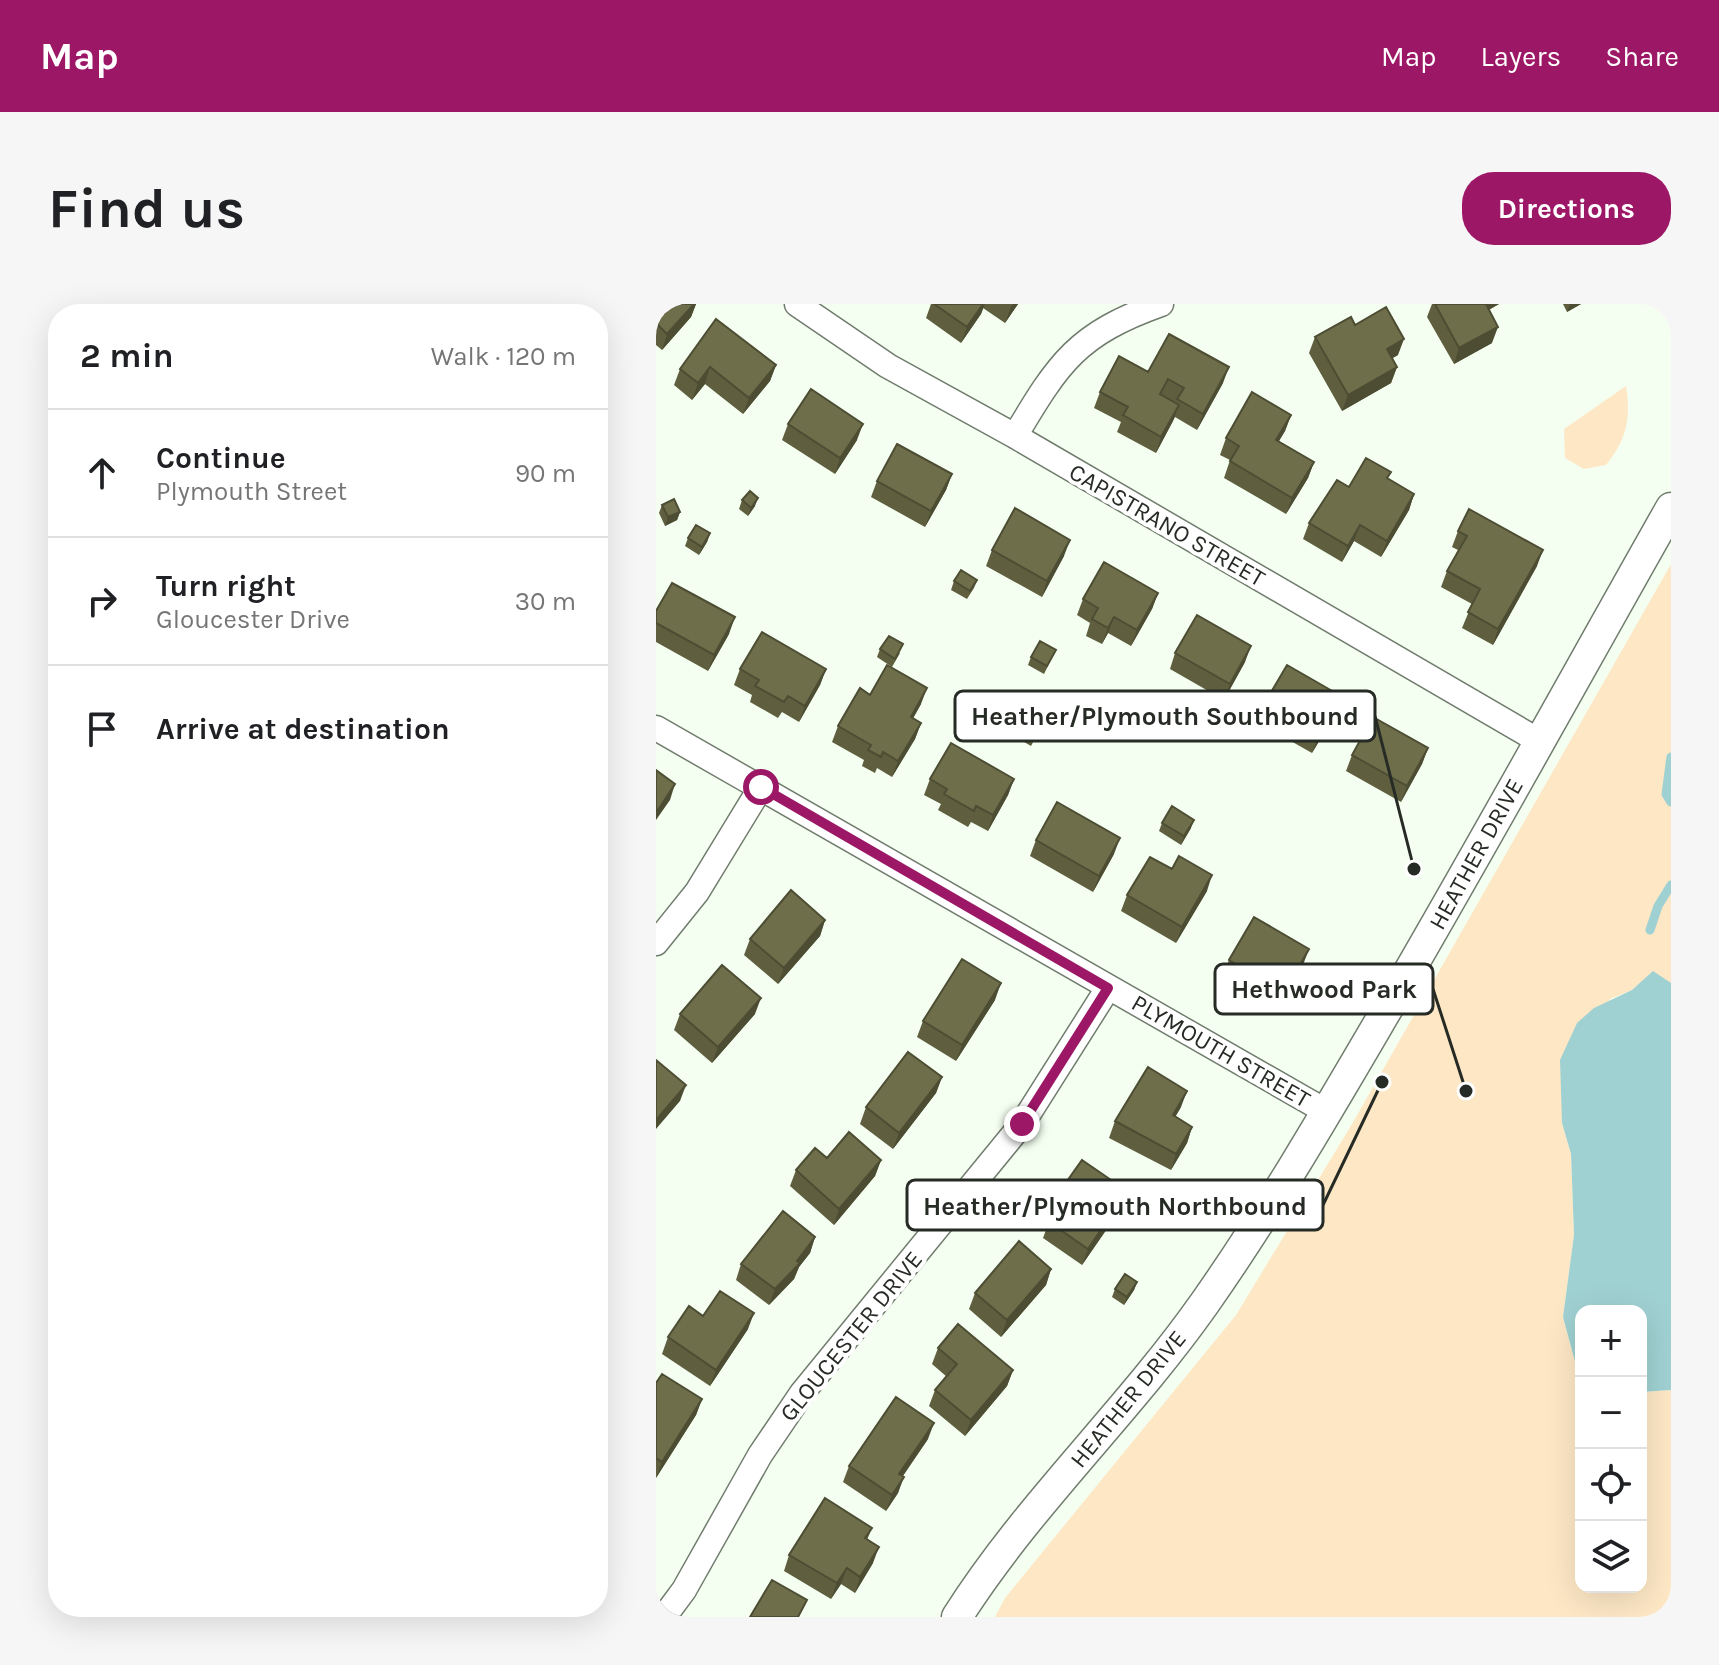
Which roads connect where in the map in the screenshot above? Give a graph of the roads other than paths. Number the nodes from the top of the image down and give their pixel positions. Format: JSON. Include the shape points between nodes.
{"nodes":[{"id":1,"x":797,"y":304,"type":"edge"},
{"id":2,"x":1161,"y":304,"type":"edge"},
{"id":3,"x":1015,"y":436,"type":"junction"},
{"id":4,"x":1671,"y":508,"type":"edge"},
{"id":5,"x":656,"y":728,"type":"edge"},
{"id":6,"x":1539,"y":741,"type":"junction"},
{"id":7,"x":761,"y":787,"type":"junction"},
{"id":8,"x":656,"y":943,"type":"edge"},
{"id":9,"x":1108,"y":988,"type":"junction"},
{"id":10,"x":1327,"y":1112,"type":"junction"},
{"id":11,"x":664,"y":1617,"type":"edge"},
{"id":12,"x":957,"y":1617,"type":"edge"}],
"edges":[{"from":1,"to":3,"type":"street","name":"CAPISTRANO STREET","via":[[888,366]]},
{"from":2,"to":3,"type":"street","via":[[1096,333],[1063,360]]},
{"from":3,"to":6,"type":"street","name":"CAPISTRANO STREET"},
{"from":4,"to":6,"type":"street","name":"HEATHER DRIVE"},
{"from":5,"to":7,"type":"street","name":"PLYMOUTH STREET"},
{"from":6,"to":10,"type":"street","name":"HEATHER DRIVE"},
{"from":7,"to":8,"type":"street","via":[[697,892]]},
{"from":7,"to":9,"type":"street","name":"PLYMOUTH STREET"},
{"from":9,"to":10,"type":"street","name":"PLYMOUTH STREET"},
{"from":9,"to":11,"type":"street","name":"GLOUCESTER DRIVE","via":[[1022,1124],[802,1393]]},
{"from":10,"to":12,"type":"street","name":"HEATHER DRIVE","via":[[1204,1304],[1017,1533]]}]}
